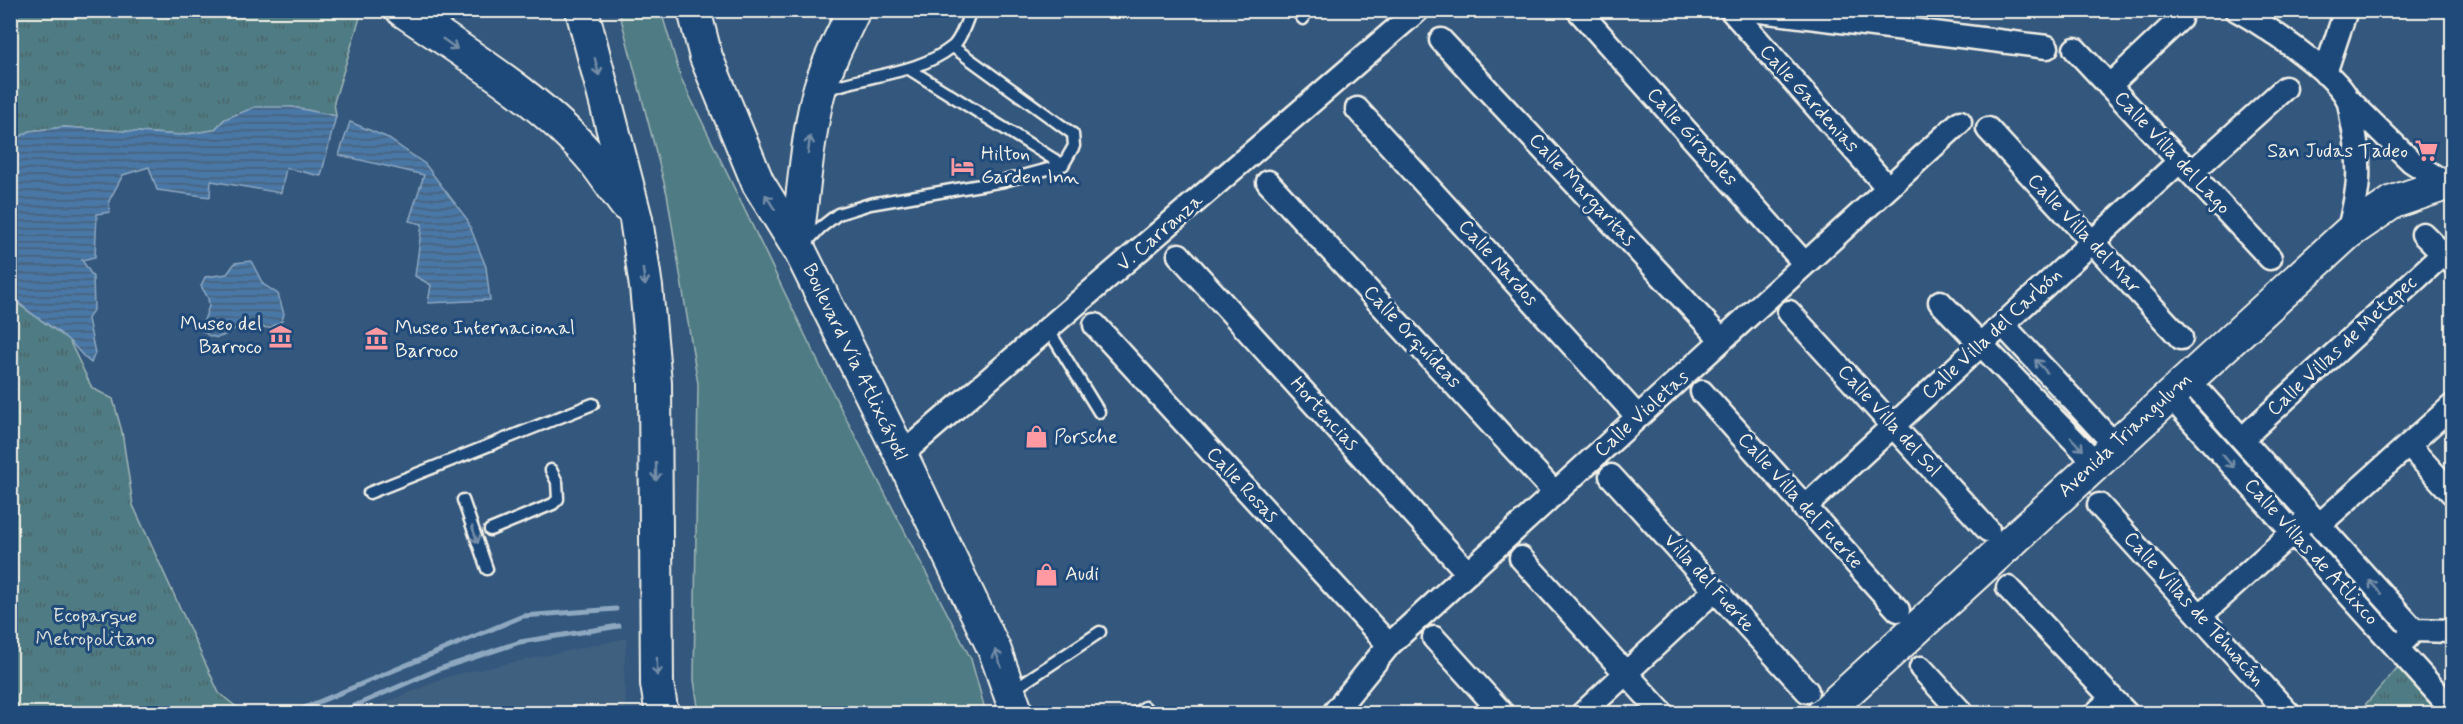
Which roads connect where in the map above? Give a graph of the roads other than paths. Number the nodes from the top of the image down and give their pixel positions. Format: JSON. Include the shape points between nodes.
{"nodes":[{"id":1,"x":402,"y":10,"type":"edge"},
{"id":2,"x":582,"y":10,"type":"edge"},
{"id":3,"x":694,"y":10,"type":"edge"},
{"id":4,"x":854,"y":10,"type":"edge"},
{"id":5,"x":971,"y":10,"type":"edge"},
{"id":6,"x":1418,"y":10,"type":"edge"},
{"id":7,"x":1578,"y":10,"type":"edge"},
{"id":8,"x":1731,"y":10,"type":"edge"},
{"id":9,"x":1752,"y":10,"type":"edge"},
{"id":10,"x":2237,"y":10,"type":"edge"},
{"id":11,"x":2346,"y":10,"type":"edge"},
{"id":12,"x":2180,"y":19,"type":"dead end"},
{"id":13,"x":1441,"y":40,"type":"dead end"},
{"id":14,"x":953,"y":47,"type":"junction"},
{"id":15,"x":2047,"y":48,"type":"dead end"},
{"id":16,"x":2075,"y":49,"type":"dead end"},
{"id":17,"x":909,"y":69,"type":"junction"},
{"id":18,"x":2325,"y":73,"type":"junction"},
{"id":19,"x":2109,"y":86,"type":"junction"},
{"id":20,"x":2285,"y":88,"type":"dead end"},
{"id":21,"x":819,"y":94,"type":"junction"},
{"id":22,"x":2347,"y":98,"type":"junction"},
{"id":23,"x":1358,"y":109,"type":"dead end"},
{"id":24,"x":1960,"y":122,"type":"dead end"},
{"id":25,"x":1988,"y":129,"type":"dead end"},
{"id":26,"x":1063,"y":165,"type":"junction"},
{"id":27,"x":2186,"y":167,"type":"junction"},
{"id":28,"x":1268,"y":182,"type":"dead end"},
{"id":29,"x":2449,"y":183,"type":"edge"},
{"id":30,"x":1888,"y":188,"type":"junction"},
{"id":31,"x":636,"y":219,"type":"junction"},
{"id":32,"x":2348,"y":233,"type":"junction"},
{"id":33,"x":2423,"y":234,"type":"dead end"},
{"id":34,"x":2092,"y":242,"type":"junction"},
{"id":35,"x":798,"y":248,"type":"junction"},
{"id":36,"x":1179,"y":255,"type":"dead end"},
{"id":37,"x":2270,"y":258,"type":"dead end"},
{"id":38,"x":2448,"y":259,"type":"edge"},
{"id":39,"x":1805,"y":264,"type":"junction"},
{"id":40,"x":1940,"y":302,"type":"dead end"},
{"id":41,"x":1789,"y":312,"type":"dead end"},
{"id":42,"x":1095,"y":325,"type":"dead end"},
{"id":43,"x":2003,"y":325,"type":"junction"},
{"id":44,"x":1048,"y":329,"type":"junction"},
{"id":45,"x":2181,"y":338,"type":"dead end"},
{"id":46,"x":1722,"y":340,"type":"junction"},
{"id":47,"x":1981,"y":345,"type":"junction"},
{"id":48,"x":2178,"y":387,"type":"junction"},
{"id":49,"x":1702,"y":392,"type":"dead end"},
{"id":50,"x":593,"y":404,"type":"dead end"},
{"id":51,"x":2452,"y":406,"type":"edge"},
{"id":52,"x":1099,"y":412,"type":"dead end"},
{"id":53,"x":1638,"y":417,"type":"junction"},
{"id":54,"x":1893,"y":426,"type":"junction"},
{"id":55,"x":2242,"y":440,"type":"junction"},
{"id":56,"x":2409,"y":446,"type":"junction"},
{"id":57,"x":2105,"y":454,"type":"junction"},
{"id":58,"x":901,"y":455,"type":"junction"},
{"id":59,"x":551,"y":470,"type":"dead end"},
{"id":60,"x":1611,"y":476,"type":"dead end"},
{"id":61,"x":369,"y":493,"type":"dead end"},
{"id":62,"x":1555,"y":493,"type":"junction"},
{"id":63,"x":2452,"y":493,"type":"edge"},
{"id":64,"x":464,"y":500,"type":"dead end"},
{"id":65,"x":2099,"y":505,"type":"dead end"},
{"id":66,"x":1804,"y":508,"type":"junction"},
{"id":67,"x":2315,"y":520,"type":"junction"},
{"id":68,"x":490,"y":530,"type":"dead end"},
{"id":69,"x":1988,"y":530,"type":"dead end"},
{"id":70,"x":2293,"y":531,"type":"junction"},
{"id":71,"x":1521,"y":558,"type":"dead end"},
{"id":72,"x":488,"y":569,"type":"dead end"},
{"id":73,"x":1468,"y":573,"type":"junction"},
{"id":74,"x":2008,"y":588,"type":"dead end"},
{"id":75,"x":1715,"y":590,"type":"junction"},
{"id":76,"x":1898,"y":610,"type":"dead end"},
{"id":77,"x":2200,"y":616,"type":"junction"},
{"id":78,"x":2414,"y":630,"type":"junction"},
{"id":79,"x":1100,"y":632,"type":"dead end"},
{"id":80,"x":2452,"y":632,"type":"edge"},
{"id":81,"x":1434,"y":638,"type":"dead end"},
{"id":82,"x":1389,"y":645,"type":"junction"},
{"id":83,"x":2399,"y":647,"type":"junction"},
{"id":84,"x":1921,"y":668,"type":"dead end"},
{"id":85,"x":1626,"y":673,"type":"junction"},
{"id":86,"x":1815,"y":702,"type":"edge"},
{"id":87,"x":1014,"y":703,"type":"edge"},
{"id":88,"x":2119,"y":706,"type":"edge"},
{"id":89,"x":1144,"y":707,"type":"dead end"},
{"id":90,"x":2452,"y":709,"type":"edge"},
{"id":91,"x":662,"y":714,"type":"edge"},
{"id":92,"x":1134,"y":714,"type":"edge"},
{"id":93,"x":1333,"y":714,"type":"edge"},
{"id":94,"x":1503,"y":714,"type":"edge"},
{"id":95,"x":1582,"y":714,"type":"edge"},
{"id":96,"x":1663,"y":714,"type":"edge"},
{"id":97,"x":1963,"y":714,"type":"edge"},
{"id":98,"x":2095,"y":714,"type":"edge"},
{"id":99,"x":2289,"y":714,"type":"edge"}],
"edges":[{"from":1,"to":31,"type":"main road","one_way":true,"via":[[554,121],[593,160]]},
{"from":2,"to":31,"type":"main road","one_way":true},
{"from":35,"to":3,"type":"main road","name":"Boulevard Vía Atlixcáyotl","one_way":true,"via":[[759,183],[706,57]]},
{"from":4,"to":21,"type":"main road"},
{"from":5,"to":14,"type":"lane"},
{"from":6,"to":44,"type":"street","name":"V. Carranza"},
{"from":7,"to":39,"type":"street","name":"Calle Girasoles"},
{"from":8,"to":30,"type":"street","name":"Calle Gardenias"},
{"from":9,"to":15,"type":"street"},
{"from":10,"to":18,"type":"street","via":[[2263,24]]},
{"from":11,"to":18,"type":"street"},
{"from":12,"to":19,"type":"street"},
{"from":13,"to":46,"type":"street","name":"Calle Margaritas"},
{"from":14,"to":17,"type":"lane"},
{"from":14,"to":26,"type":"lane","via":[[1073,134],[1074,146]]},
{"from":16,"to":19,"type":"street","name":"Calle Villa del Lago"},
{"from":17,"to":21,"type":"lane","via":[[848,81]]},
{"from":17,"to":26,"type":"lane"},
{"from":18,"to":22,"type":"street"},
{"from":19,"to":27,"type":"street","name":"Calle Villa del Lago"},
{"from":20,"to":27,"type":"street","name":"Calle Villa del Carbón"},
{"from":35,"to":21,"type":"main road","one_way":true,"via":[[810,135]]},
{"from":22,"to":29,"type":"street","via":[[2411,161]]},
{"from":22,"to":32,"type":"street","via":[[2359,153],[2359,190]]},
{"from":23,"to":53,"type":"street","name":"Calle Nardos"},
{"from":24,"to":30,"type":"street","name":"Calle Violetas"},
{"from":25,"to":34,"type":"street","name":"Calle Villa del Mar"},
{"from":26,"to":35,"type":"lane","via":[[1004,181],[870,204],[838,214]]},
{"from":27,"to":34,"type":"street","name":"Calle Villa del Carbón"},
{"from":27,"to":37,"type":"street","name":"Calle Villa del Lago"},
{"from":28,"to":62,"type":"street","name":"Calle Orquídeas"},
{"from":29,"to":32,"type":"main road","name":"Avenida Triangulum","via":[[2393,202]]},
{"from":30,"to":39,"type":"street","name":"Calle Violetas"},
{"from":31,"to":91,"type":"main road","one_way":true,"via":[[655,383],[657,684]]},
{"from":32,"to":48,"type":"main road","name":"Avenida Triangulum"},
{"from":33,"to":38,"type":"street","name":"Calle Villas de Metepec"},
{"from":34,"to":43,"type":"street","name":"Calle Villa del Carbón"},
{"from":34,"to":45,"type":"street","name":"Calle Villa del Mar"},
{"from":35,"to":58,"type":"main road","name":"Boulevard Vía Atlixcáyotl"},
{"from":36,"to":73,"type":"street","name":"Hortencias"},
{"from":38,"to":55,"type":"street","name":"Calle Villas de Metepec"},
{"from":39,"to":46,"type":"street","name":"Calle Violetas"},
{"from":40,"to":47,"type":"street"},
{"from":41,"to":54,"type":"street","name":"Calle Villa del Sol"},
{"from":42,"to":82,"type":"street","name":"Calle Rosas"},
{"from":43,"to":47,"type":"street","name":"Calle Villa del Carbón"},
{"from":57,"to":43,"type":"street","one_way":true},
{"from":44,"to":52,"type":"lane"},
{"from":44,"to":58,"type":"street","name":"V. Carranza"},
{"from":46,"to":53,"type":"street","name":"Calle Violetas"},
{"from":47,"to":54,"type":"street","name":"Calle Villa del Carbón"},
{"from":47,"to":57,"type":"street","one_way":true},
{"from":48,"to":55,"type":"street","name":"Calle Villas de Atlixco"},
{"from":48,"to":57,"type":"main road","name":"Avenida Triangulum"},
{"from":48,"to":70,"type":"street","name":"Calle Villas de Atlixco","one_way":true},
{"from":49,"to":66,"type":"street","name":"Calle Villa del Fuerte"},
{"from":50,"to":61,"type":"lane"},
{"from":51,"to":56,"type":"street"},
{"from":53,"to":62,"type":"street","name":"Calle Violetas"},
{"from":54,"to":66,"type":"street","name":"Calle Villa del Carbón"},
{"from":54,"to":69,"type":"street","name":"Calle Villa del Sol"},
{"from":55,"to":67,"type":"street","name":"Calle Villas de Atlixco"},
{"from":56,"to":63,"type":"street"},
{"from":56,"to":67,"type":"street"},
{"from":57,"to":86,"type":"main road","name":"Avenida Triangulum"},
{"from":87,"to":58,"type":"main road","name":"Boulevard Vía Atlixcáyotl","one_way":true,"via":[[995,651]]},
{"from":59,"to":68,"type":"lane","via":[[557,482],[558,499],[553,504]]},
{"from":60,"to":75,"type":"street","name":"Villa del Fuerte"},
{"from":62,"to":73,"type":"street","name":"Calle Violetas"},
{"from":64,"to":72,"type":"lane","one_way":true},
{"from":65,"to":77,"type":"street","name":"Calle Villas de Tehuacán"},
{"from":66,"to":76,"type":"street","name":"Calle Villa del Fuerte"},
{"from":67,"to":70,"type":"street"},
{"from":78,"to":67,"type":"street","name":"Calle Villas de Atlixco","one_way":true},
{"from":70,"to":77,"type":"street"},
{"from":70,"to":83,"type":"street","name":"Calle Villas de Atlixco"},
{"from":71,"to":85,"type":"street"},
{"from":73,"to":82,"type":"street","name":"Calle Violetas"},
{"from":74,"to":88,"type":"street"},
{"from":75,"to":85,"type":"street"},
{"from":75,"to":86,"type":"street","name":"Villa del Fuerte"},
{"from":77,"to":99,"type":"street","name":"Calle Villas de Tehuacán"},
{"from":78,"to":80,"type":"street"},
{"from":78,"to":83,"type":"street"},
{"from":79,"to":87,"type":"lane"},
{"from":81,"to":94,"type":"street"},
{"from":82,"to":93,"type":"street","name":"Calle Violetas"},
{"from":83,"to":90,"type":"street","name":"Calle Villas de Atlixco"},
{"from":84,"to":97,"type":"street"},
{"from":85,"to":95,"type":"street"},
{"from":85,"to":96,"type":"street"},
{"from":88,"to":98,"type":"street"},
{"from":89,"to":92,"type":"lane"}]}
